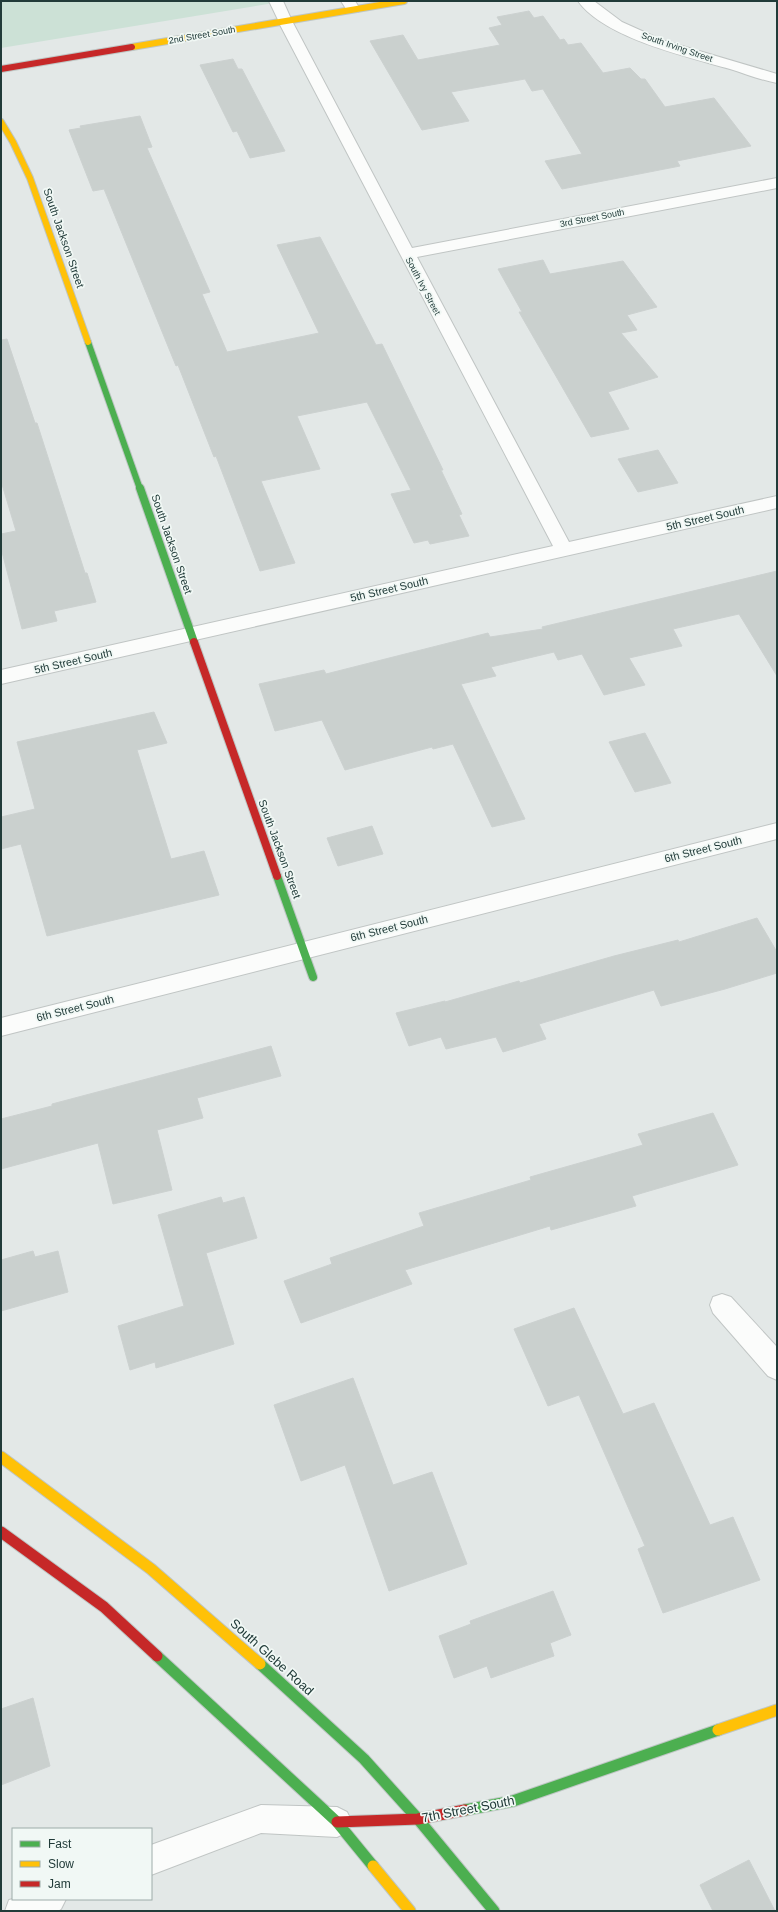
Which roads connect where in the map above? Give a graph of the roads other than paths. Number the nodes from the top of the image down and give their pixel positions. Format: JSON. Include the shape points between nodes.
{"nodes":[{"id":1,"x":276,"y":1,"type":"edge"},
{"id":2,"x":404,"y":1,"type":"edge"},
{"id":3,"x":585,"y":1,"type":"edge"},
{"id":4,"x":350,"y":5,"type":"edge"},
{"id":5,"x":285,"y":20,"type":"junction"},
{"id":6,"x":1,"y":69,"type":"edge"},
{"id":7,"x":777,"y":79,"type":"edge"},
{"id":8,"x":1,"y":122,"type":"edge"},
{"id":9,"x":777,"y":183,"type":"edge"},
{"id":10,"x":406,"y":254,"type":"junction"},
{"id":11,"x":777,"y":502,"type":"edge"},
{"id":12,"x":564,"y":550,"type":"junction"},
{"id":13,"x":191,"y":634,"type":"junction"},
{"id":14,"x":1,"y":677,"type":"edge"},
{"id":15,"x":777,"y":831,"type":"edge"},
{"id":16,"x":303,"y":949,"type":"junction"},
{"id":17,"x":312,"y":977,"type":"dead end"},
{"id":18,"x":1,"y":1027,"type":"edge"},
{"id":19,"x":722,"y":1306,"type":"dead end"},
{"id":20,"x":777,"y":1368,"type":"edge"},
{"id":21,"x":1,"y":1457,"type":"edge"},
{"id":22,"x":1,"y":1532,"type":"edge"},
{"id":23,"x":777,"y":1710,"type":"edge"},
{"id":24,"x":418,"y":1819,"type":"junction"},
{"id":25,"x":337,"y":1822,"type":"junction"},
{"id":26,"x":152,"y":1860,"type":"edge"},
{"id":27,"x":48,"y":1900,"type":"edge"},
{"id":28,"x":20,"y":1911,"type":"edge"},
{"id":29,"x":410,"y":1911,"type":"edge"},
{"id":30,"x":494,"y":1911,"type":"edge"}],
"edges":[{"from":1,"to":5,"type":"street","name":"South Ivy Street"},
{"from":2,"to":4,"type":"street","name":"2nd Street South"},
{"from":3,"to":7,"type":"street","name":"South Irving Street","via":[[621,27],[650,39]]},
{"from":4,"to":5,"type":"street","name":"2nd Street South"},
{"from":5,"to":6,"type":"street","name":"2nd Street South"},
{"from":5,"to":10,"type":"street","name":"South Ivy Street"},
{"from":8,"to":13,"type":"street","name":"South Jackson Street","via":[[30,178]]},
{"from":9,"to":10,"type":"street","name":"3rd Street South"},
{"from":10,"to":12,"type":"street","name":"South Ivy Street"},
{"from":11,"to":12,"type":"street","name":"5th Street South"},
{"from":12,"to":13,"type":"street","name":"5th Street South"},
{"from":13,"to":14,"type":"street","name":"5th Street South"},
{"from":13,"to":16,"type":"street","name":"South Jackson Street"},
{"from":15,"to":16,"type":"street","name":"6th Street South"},
{"from":16,"to":17,"type":"street","name":"South Jackson Street"},
{"from":16,"to":18,"type":"street","name":"6th Street South"},
{"from":19,"to":20,"type":"street"},
{"from":21,"to":24,"type":"street","name":"South Glebe Road","via":[[151,1569],[270,1672],[364,1759]]},
{"from":22,"to":25,"type":"street","via":[[104,1607]]},
{"from":23,"to":24,"type":"street","name":"7th Street South","via":[[513,1801]]},
{"from":24,"to":25,"type":"street","name":"7th Street South"},
{"from":24,"to":30,"type":"street","name":"South Glebe Road"},
{"from":25,"to":26,"type":"street","name":"7th Street South","via":[[261,1819]]},
{"from":25,"to":29,"type":"street"},
{"from":27,"to":28,"type":"street"}]}
